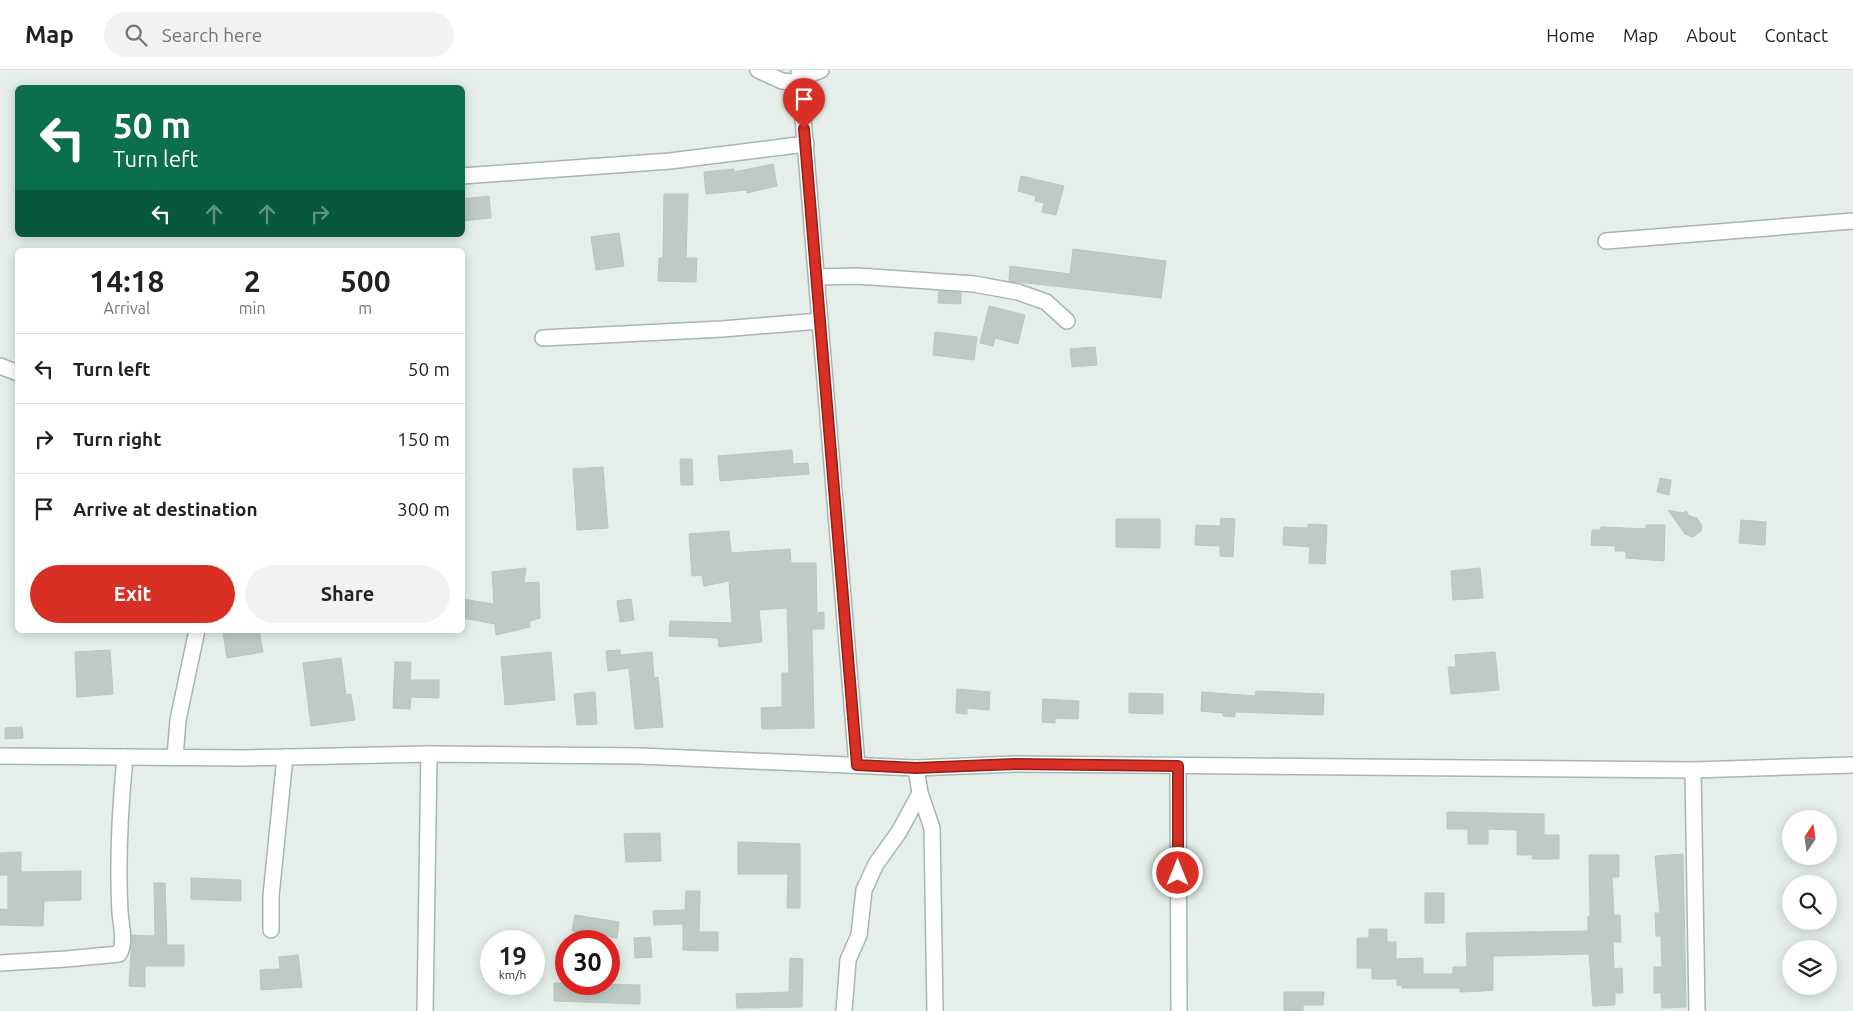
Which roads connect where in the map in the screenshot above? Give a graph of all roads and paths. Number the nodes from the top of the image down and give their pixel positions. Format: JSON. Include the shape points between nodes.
{"nodes":[{"id":1,"x":758,"y":70,"type":"edge"},
{"id":2,"x":821,"y":70,"type":"edge"},
{"id":3,"x":800,"y":77,"type":"edge"},
{"id":4,"x":806,"y":144,"type":"junction"},
{"id":5,"x":465,"y":176,"type":"edge"},
{"id":6,"x":1853,"y":221,"type":"edge"},
{"id":7,"x":1606,"y":241,"type":"dead end"},
{"id":8,"x":818,"y":277,"type":"junction"},
{"id":9,"x":1067,"y":320,"type":"dead end"},
{"id":10,"x":820,"y":321,"type":"junction"},
{"id":11,"x":543,"y":338,"type":"dead end"},
{"id":12,"x":0,"y":366,"type":"edge"},
{"id":13,"x":15,"y":372,"type":"edge"},
{"id":14,"x":196,"y":633,"type":"edge"},
{"id":15,"x":429,"y":754,"type":"junction"},
{"id":16,"x":0,"y":756,"type":"edge"},
{"id":17,"x":125,"y":757,"type":"junction"},
{"id":18,"x":285,"y":757,"type":"junction"},
{"id":19,"x":175,"y":758,"type":"junction"},
{"id":20,"x":1853,"y":764,"type":"edge"},
{"id":21,"x":857,"y":765,"type":"junction"},
{"id":22,"x":1178,"y":766,"type":"junction"},
{"id":23,"x":916,"y":768,"type":"junction"},
{"id":24,"x":1693,"y":770,"type":"junction"},
{"id":25,"x":920,"y":793,"type":"junction"},
{"id":26,"x":271,"y":930,"type":"dead end"},
{"id":27,"x":0,"y":962,"type":"edge"},
{"id":28,"x":425,"y":1011,"type":"edge"},
{"id":29,"x":844,"y":1011,"type":"edge"},
{"id":30,"x":936,"y":1011,"type":"edge"},
{"id":31,"x":1179,"y":1011,"type":"edge"},
{"id":32,"x":1697,"y":1011,"type":"edge"}],
"edges":[{"from":1,"to":3,"type":"street","via":[[782,81]]},
{"from":2,"to":3,"type":"street"},
{"from":3,"to":4,"type":"street"},
{"from":4,"to":5,"type":"street","via":[[670,161]]},
{"from":4,"to":8,"type":"street"},
{"from":6,"to":7,"type":"street"},
{"from":8,"to":9,"type":"street","via":[[913,278],[982,285],[1046,302]]},
{"from":8,"to":10,"type":"street"},
{"from":10,"to":11,"type":"street"},
{"from":10,"to":21,"type":"street"},
{"from":12,"to":13,"type":"street"},
{"from":14,"to":19,"type":"street","via":[[180,711]]},
{"from":15,"to":18,"type":"street"},
{"from":15,"to":21,"type":"street","via":[[640,756]]},
{"from":15,"to":28,"type":"street"},
{"from":16,"to":17,"type":"street"},
{"from":17,"to":19,"type":"street"},
{"from":17,"to":27,"type":"street","via":[[119,813],[118,885],[122,940],[119,954]]},
{"from":18,"to":19,"type":"street"},
{"from":18,"to":26,"type":"street"},
{"from":20,"to":24,"type":"street"},
{"from":21,"to":23,"type":"street"},
{"from":22,"to":23,"type":"street","via":[[1015,764]]},
{"from":22,"to":24,"type":"street"},
{"from":22,"to":31,"type":"street"},
{"from":23,"to":25,"type":"street"},
{"from":24,"to":32,"type":"street"},
{"from":25,"to":29,"type":"street","via":[[899,832],[876,864],[864,890],[859,935],[848,960]]},
{"from":25,"to":30,"type":"street","via":[[932,828]]}]}
